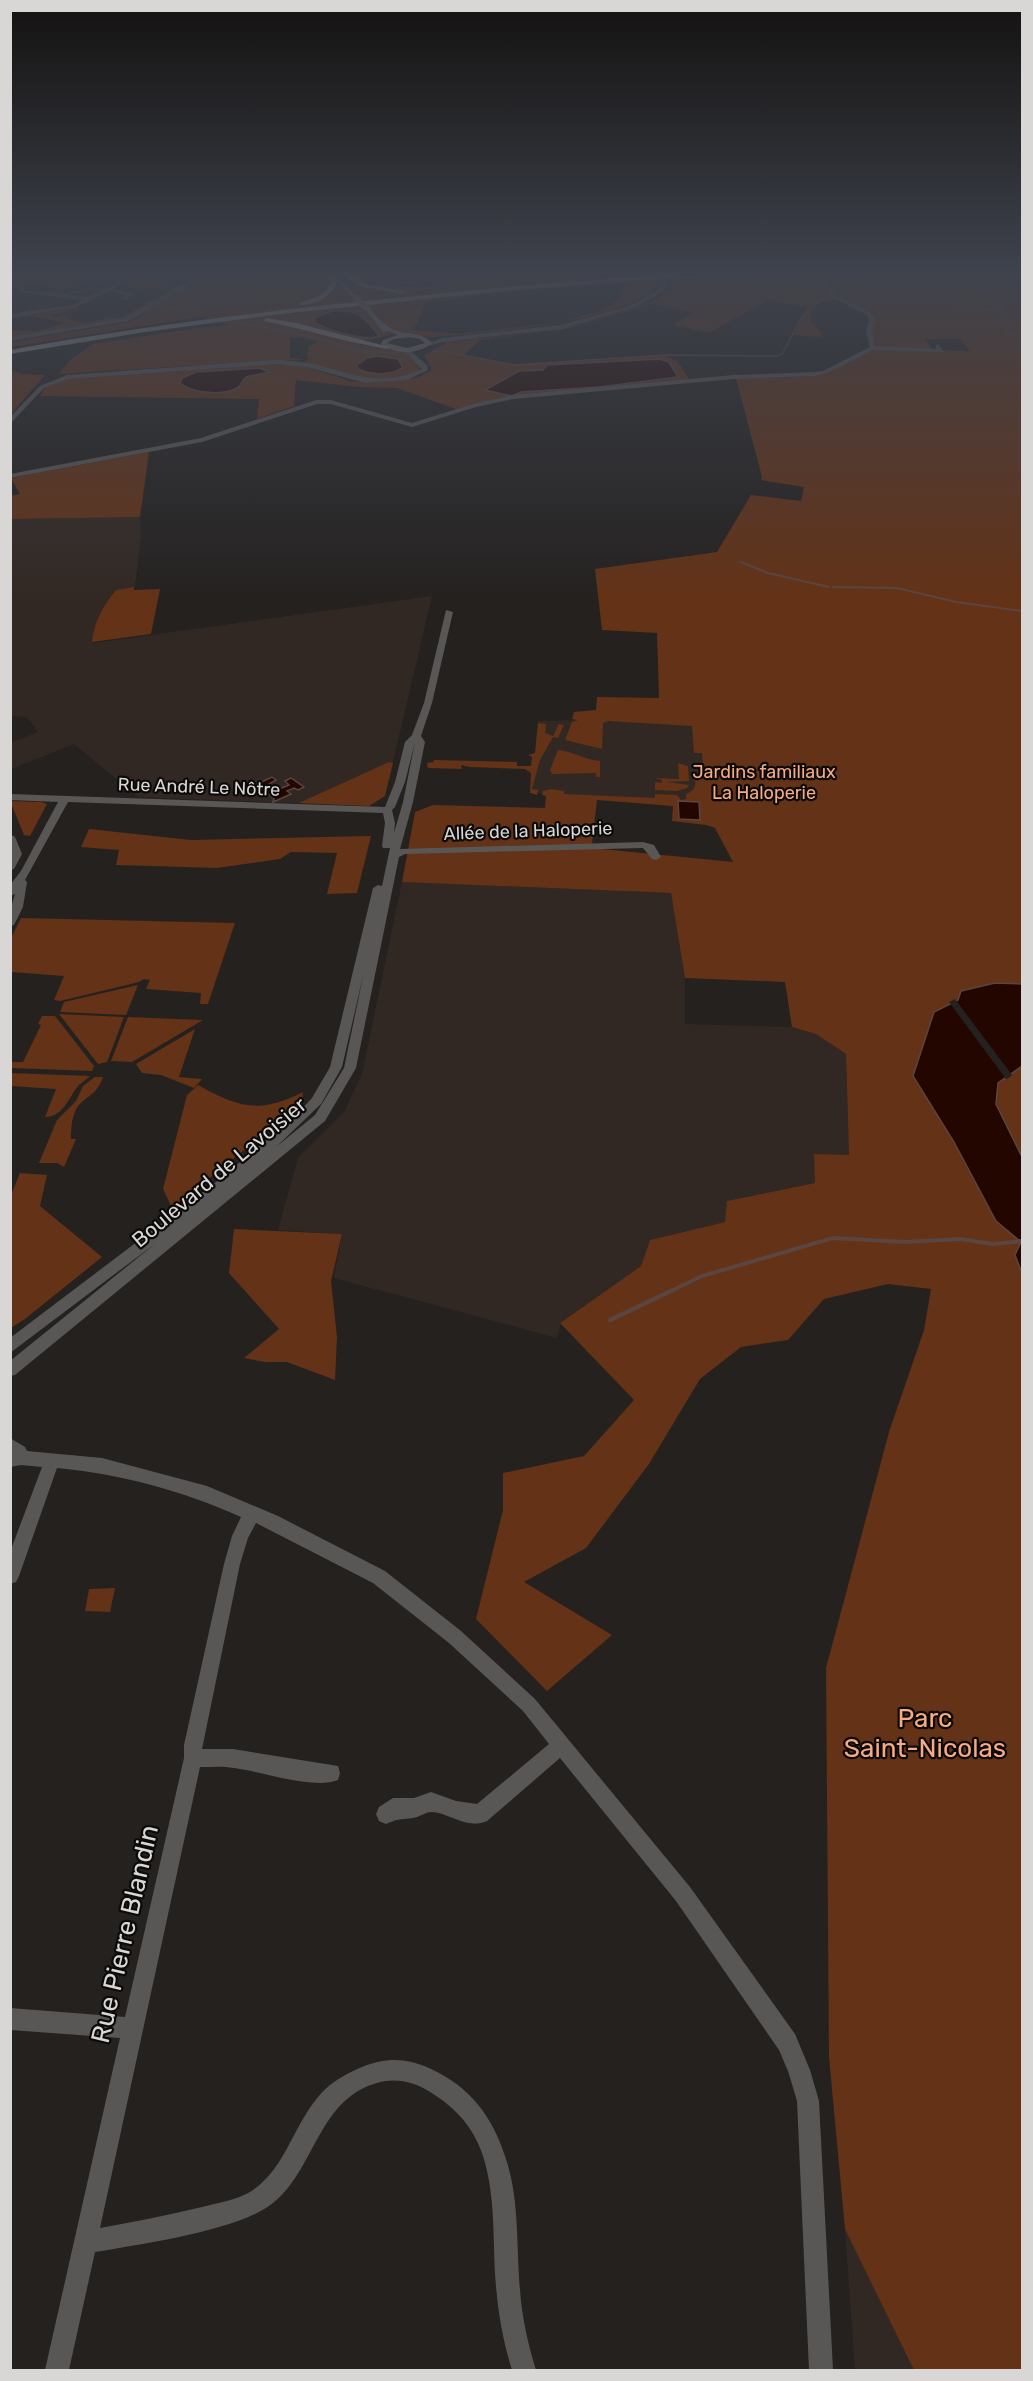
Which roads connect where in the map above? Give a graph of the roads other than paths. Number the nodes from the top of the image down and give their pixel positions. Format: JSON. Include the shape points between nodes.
{"nodes":[{"id":1,"x":50,"y":382,"type":"edge"},
{"id":2,"x":677,"y":382,"type":"edge"},
{"id":3,"x":10,"y":422,"type":"edge"},
{"id":4,"x":10,"y":476,"type":"edge"},
{"id":5,"x":449,"y":612,"type":"dead end"},
{"id":6,"x":416,"y":736,"type":"junction"},
{"id":7,"x":10,"y":797,"type":"edge"},
{"id":8,"x":65,"y":798,"type":"junction"},
{"id":9,"x":388,"y":810,"type":"junction"},
{"id":10,"x":406,"y":811,"type":"junction"},
{"id":11,"x":10,"y":837,"type":"edge"},
{"id":12,"x":394,"y":855,"type":"junction"},
{"id":13,"x":656,"y":857,"type":"dead end"},
{"id":14,"x":10,"y":867,"type":"edge"},
{"id":15,"x":26,"y":871,"type":"junction"},
{"id":16,"x":10,"y":893,"type":"edge"},
{"id":17,"x":10,"y":922,"type":"edge"},
{"id":18,"x":10,"y":1347,"type":"edge"},
{"id":19,"x":10,"y":1370,"type":"edge"},
{"id":20,"x":14,"y":1454,"type":"edge"},
{"id":21,"x":52,"y":1461,"type":"junction"},
{"id":22,"x":252,"y":1512,"type":"junction"},
{"id":23,"x":10,"y":1576,"type":"edge"},
{"id":24,"x":563,"y":1745,"type":"junction"},
{"id":25,"x":193,"y":1758,"type":"junction"},
{"id":26,"x":331,"y":1773,"type":"dead end"},
{"id":27,"x":386,"y":1814,"type":"dead end"},
{"id":28,"x":10,"y":2019,"type":"edge"},
{"id":29,"x":133,"y":2028,"type":"junction"},
{"id":30,"x":84,"y":2242,"type":"junction"},
{"id":31,"x":57,"y":2370,"type":"edge"},
{"id":32,"x":524,"y":2370,"type":"edge"},
{"id":33,"x":821,"y":2370,"type":"edge"}],
"edges":[{"from":1,"to":3,"type":"street"},
{"from":2,"to":4,"type":"street","via":[[513,397],[412,425],[331,402],[310,403],[202,440]]},
{"from":5,"to":6,"type":"street","name":"Boulevard de Lavoisier"},
{"from":6,"to":9,"type":"street","name":"Boulevard de Lavoisier","via":[[410,742]]},
{"from":6,"to":10,"type":"street","name":"Boulevard de Lavoisier","via":[[420,742]]},
{"from":7,"to":8,"type":"street","name":"Rue André Le Nôtre"},
{"from":8,"to":9,"type":"street","name":"Rue André Le Nôtre"},
{"from":8,"to":15,"type":"street"},
{"from":9,"to":10,"type":"street","name":"Rue André Le Nôtre","via":[[395,816]]},
{"from":9,"to":18,"type":"street","name":"Boulevard de Lavoisier","via":[[390,834],[357,982],[336,1067],[317,1101],[225,1183]]},
{"from":10,"to":12,"type":"street","name":"Boulevard de Lavoisier"},
{"from":11,"to":14,"type":"street","via":[[16,854]]},
{"from":12,"to":13,"type":"street","name":"Allée de la Haloperie","via":[[404,851],[644,844],[651,847]]},
{"from":12,"to":19,"type":"street","name":"Boulevard de Lavoisier","via":[[350,1068],[320,1118]]},
{"from":15,"to":16,"type":"street"},
{"from":15,"to":17,"type":"street","via":[[18,907]]},
{"from":20,"to":21,"type":"street"},
{"from":21,"to":22,"type":"street","via":[[102,1465],[149,1476]]},
{"from":21,"to":23,"type":"street"},
{"from":22,"to":24,"type":"street","via":[[379,1577],[455,1637],[521,1698]]},
{"from":22,"to":25,"type":"street","name":"Rue Pierre Blandin","via":[[232,1564]]},
{"from":24,"to":27,"type":"street","via":[[480,1814],[431,1802],[414,1808],[393,1808]]},
{"from":24,"to":33,"type":"street","via":[[683,1894],[787,2042],[799,2070],[808,2101]]},
{"from":25,"to":26,"type":"street","via":[[233,1758]]},
{"from":25,"to":29,"type":"street","name":"Rue Pierre Blandin"},
{"from":28,"to":29,"type":"street"},
{"from":29,"to":30,"type":"street","name":"Rue Pierre Blandin"},
{"from":30,"to":31,"type":"street","name":"Rue Pierre Blandin"},
{"from":30,"to":32,"type":"street","via":[[220,2214],[257,2201],[287,2173],[305,2137],[336,2093],[379,2070],[404,2069],[456,2094],[486,2134],[501,2178],[507,2289]]}]}
